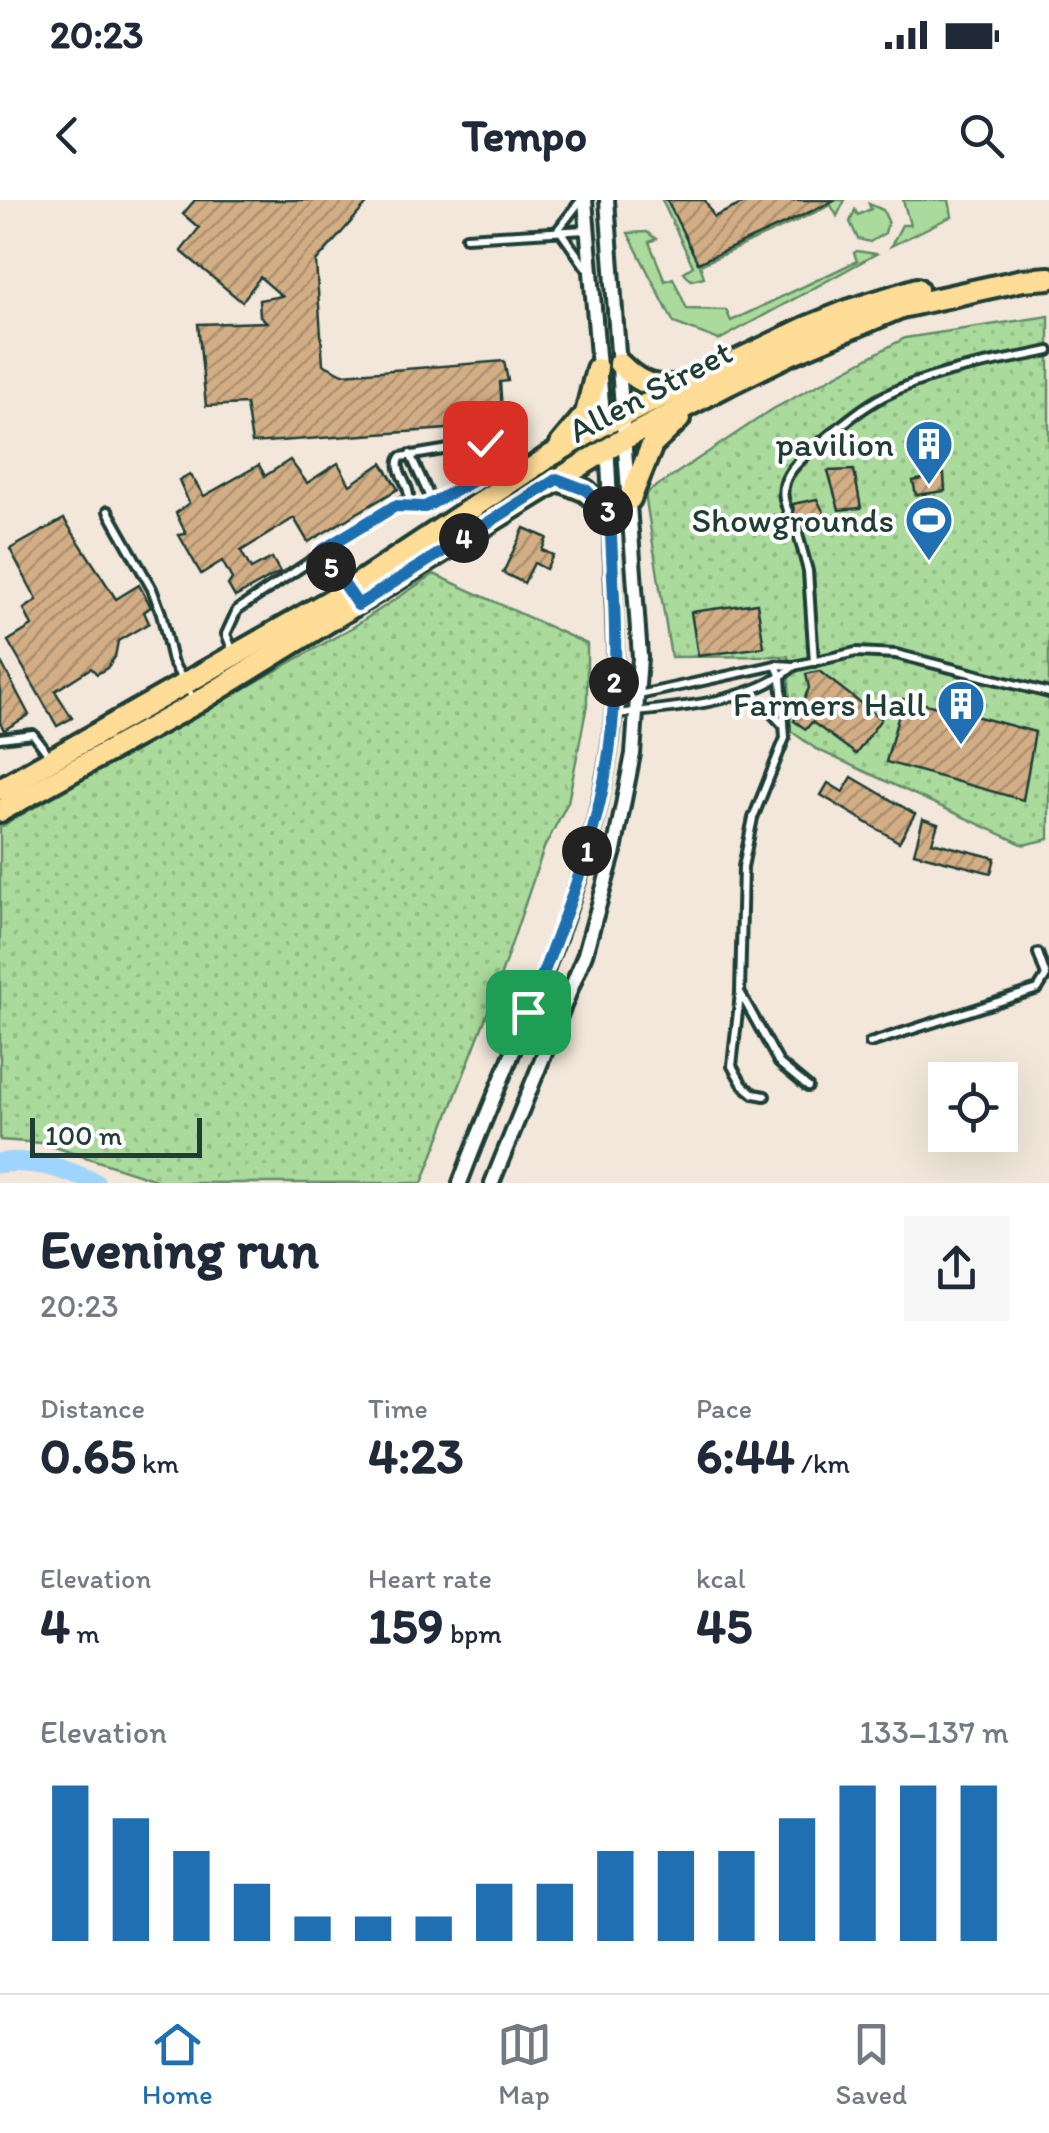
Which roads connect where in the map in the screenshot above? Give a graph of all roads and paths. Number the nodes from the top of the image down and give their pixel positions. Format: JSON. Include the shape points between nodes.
{"nodes":[{"id":1,"x":583,"y":200,"type":"edge"},
{"id":2,"x":607,"y":200,"type":"edge"},
{"id":3,"x":586,"y":230,"type":"junction"},
{"id":4,"x":558,"y":232,"type":"junction"},
{"id":5,"x":466,"y":237,"type":"dead end"},
{"id":6,"x":1049,"y":264,"type":"edge"},
{"id":7,"x":590,"y":275,"type":"junction"},
{"id":8,"x":1049,"y":278,"type":"edge"},
{"id":9,"x":1049,"y":352,"type":"edge"},
{"id":10,"x":619,"y":363,"type":"junction"},
{"id":11,"x":597,"y":369,"type":"junction"},
{"id":12,"x":682,"y":384,"type":"junction"},
{"id":13,"x":704,"y":399,"type":"junction"},
{"id":14,"x":623,"y":414,"type":"junction"},
{"id":15,"x":604,"y":425,"type":"junction"},
{"id":16,"x":616,"y":445,"type":"junction"},
{"id":17,"x":410,"y":454,"type":"junction"},
{"id":18,"x":550,"y":456,"type":"junction"},
{"id":19,"x":557,"y":479,"type":"junction"},
{"id":20,"x":630,"y":499,"type":"junction"},
{"id":21,"x":433,"y":504,"type":"junction"},
{"id":22,"x":395,"y":506,"type":"junction"},
{"id":23,"x":108,"y":511,"type":"dead end"},
{"id":24,"x":788,"y":512,"type":"dead end"},
{"id":25,"x":610,"y":513,"type":"junction"},
{"id":26,"x":795,"y":523,"type":"dead end"},
{"id":27,"x":321,"y":551,"type":"junction"},
{"id":28,"x":352,"y":598,"type":"junction"},
{"id":29,"x":814,"y":662,"type":"junction"},
{"id":30,"x":241,"y":664,"type":"junction"},
{"id":31,"x":776,"y":665,"type":"junction"},
{"id":32,"x":794,"y":666,"type":"junction"},
{"id":33,"x":782,"y":677,"type":"junction"},
{"id":34,"x":1049,"y":693,"type":"edge"},
{"id":35,"x":190,"y":694,"type":"junction"},
{"id":36,"x":639,"y":695,"type":"junction"},
{"id":37,"x":738,"y":695,"type":"junction"},
{"id":38,"x":613,"y":696,"type":"junction"},
{"id":39,"x":637,"y":712,"type":"junction"},
{"id":40,"x":613,"y":714,"type":"junction"},
{"id":41,"x":784,"y":726,"type":"junction"},
{"id":42,"x":0,"y":738,"type":"edge"},
{"id":43,"x":105,"y":742,"type":"junction"},
{"id":44,"x":52,"y":760,"type":"junction"},
{"id":45,"x":0,"y":790,"type":"edge"},
{"id":46,"x":0,"y":811,"type":"edge"},
{"id":47,"x":1038,"y":953,"type":"dead end"},
{"id":48,"x":740,"y":993,"type":"junction"},
{"id":49,"x":870,"y":1043,"type":"dead end"},
{"id":50,"x":808,"y":1087,"type":"dead end"},
{"id":51,"x":765,"y":1096,"type":"dead end"},
{"id":52,"x":460,"y":1183,"type":"edge"},
{"id":53,"x":492,"y":1183,"type":"edge"}],
"edges":[{"from":1,"to":3,"type":"street"},
{"from":1,"to":4,"type":"lane"},
{"from":2,"to":10,"type":"street"},
{"from":3,"to":4,"type":"lane"},
{"from":3,"to":7,"type":"street"},
{"from":4,"to":5,"type":"lane"},
{"from":4,"to":7,"type":"lane"},
{"from":6,"to":12,"type":"main road","name":"Allen Street","via":[[885,298]]},
{"from":7,"to":11,"type":"street"},
{"from":8,"to":13,"type":"main road","name":"Allen Street","via":[[902,307]]},
{"from":9,"to":24,"type":"lane","via":[[933,376],[882,397],[790,470],[782,494]]},
{"from":10,"to":12,"type":"main road","via":[[642,382]]},
{"from":10,"to":14,"type":"street"},
{"from":11,"to":15,"type":"street"},
{"from":11,"to":18,"type":"main road","via":[[586,414]]},
{"from":12,"to":14,"type":"main road","name":"Allen Street"},
{"from":13,"to":16,"type":"main road","name":"Allen Street"},
{"from":13,"to":20,"type":"main road","via":[[652,445]]},
{"from":14,"to":15,"type":"main road","name":"Allen Street"},
{"from":14,"to":16,"type":"street"},
{"from":15,"to":16,"type":"street"},
{"from":15,"to":18,"type":"main road","name":"Allen Street"},
{"from":16,"to":19,"type":"main road","name":"Allen Street"},
{"from":16,"to":20,"type":"street"},
{"from":16,"to":25,"type":"street"},
{"from":17,"to":21,"type":"lane"},
{"from":17,"to":21,"type":"lane","via":[[485,443],[497,448],[498,462]]},
{"from":17,"to":22,"type":"lane","via":[[398,463],[410,496]]},
{"from":18,"to":28,"type":"main road","name":"Allen Street"},
{"from":19,"to":25,"type":"main road","via":[[586,490]]},
{"from":19,"to":28,"type":"main road","name":"Allen Street"},
{"from":20,"to":36,"type":"street"},
{"from":21,"to":22,"type":"lane"},
{"from":22,"to":27,"type":"lane"},
{"from":23,"to":35,"type":"lane","via":[[158,604],[168,650]]},
{"from":25,"to":38,"type":"street"},
{"from":26,"to":29,"type":"lane","via":[[808,571]]},
{"from":27,"to":28,"type":"lane"},
{"from":27,"to":30,"type":"lane","via":[[233,614],[226,634]]},
{"from":28,"to":30,"type":"main road","name":"Allen Street"},
{"from":29,"to":32,"type":"lane"},
{"from":29,"to":34,"type":"lane","via":[[856,652],[896,654]]},
{"from":30,"to":35,"type":"main road","name":"Allen Street"},
{"from":31,"to":32,"type":"lane"},
{"from":31,"to":33,"type":"lane"},
{"from":31,"to":36,"type":"lane"},
{"from":32,"to":33,"type":"lane"},
{"from":33,"to":37,"type":"lane"},
{"from":33,"to":41,"type":"lane"},
{"from":35,"to":43,"type":"main road","name":"Allen Street"},
{"from":36,"to":38,"type":"lane"},
{"from":36,"to":39,"type":"street"},
{"from":37,"to":39,"type":"lane"},
{"from":37,"to":41,"type":"lane","via":[[766,707]]},
{"from":38,"to":40,"type":"street"},
{"from":39,"to":40,"type":"lane"},
{"from":39,"to":53,"type":"street","via":[[603,894]]},
{"from":40,"to":52,"type":"street","via":[[585,860]]},
{"from":41,"to":48,"type":"lane","via":[[782,752],[753,818],[743,867]]},
{"from":42,"to":44,"type":"lane","via":[[33,734]]},
{"from":43,"to":44,"type":"main road","name":"Allen Street"},
{"from":43,"to":46,"type":"main road","name":"Allen Street"},
{"from":44,"to":45,"type":"main road","name":"Allen Street"},
{"from":47,"to":49,"type":"lane","via":[[1046,976],[1038,989]]},
{"from":48,"to":50,"type":"lane","via":[[779,1064]]},
{"from":48,"to":51,"type":"lane","via":[[732,1066],[743,1085]]}]}
